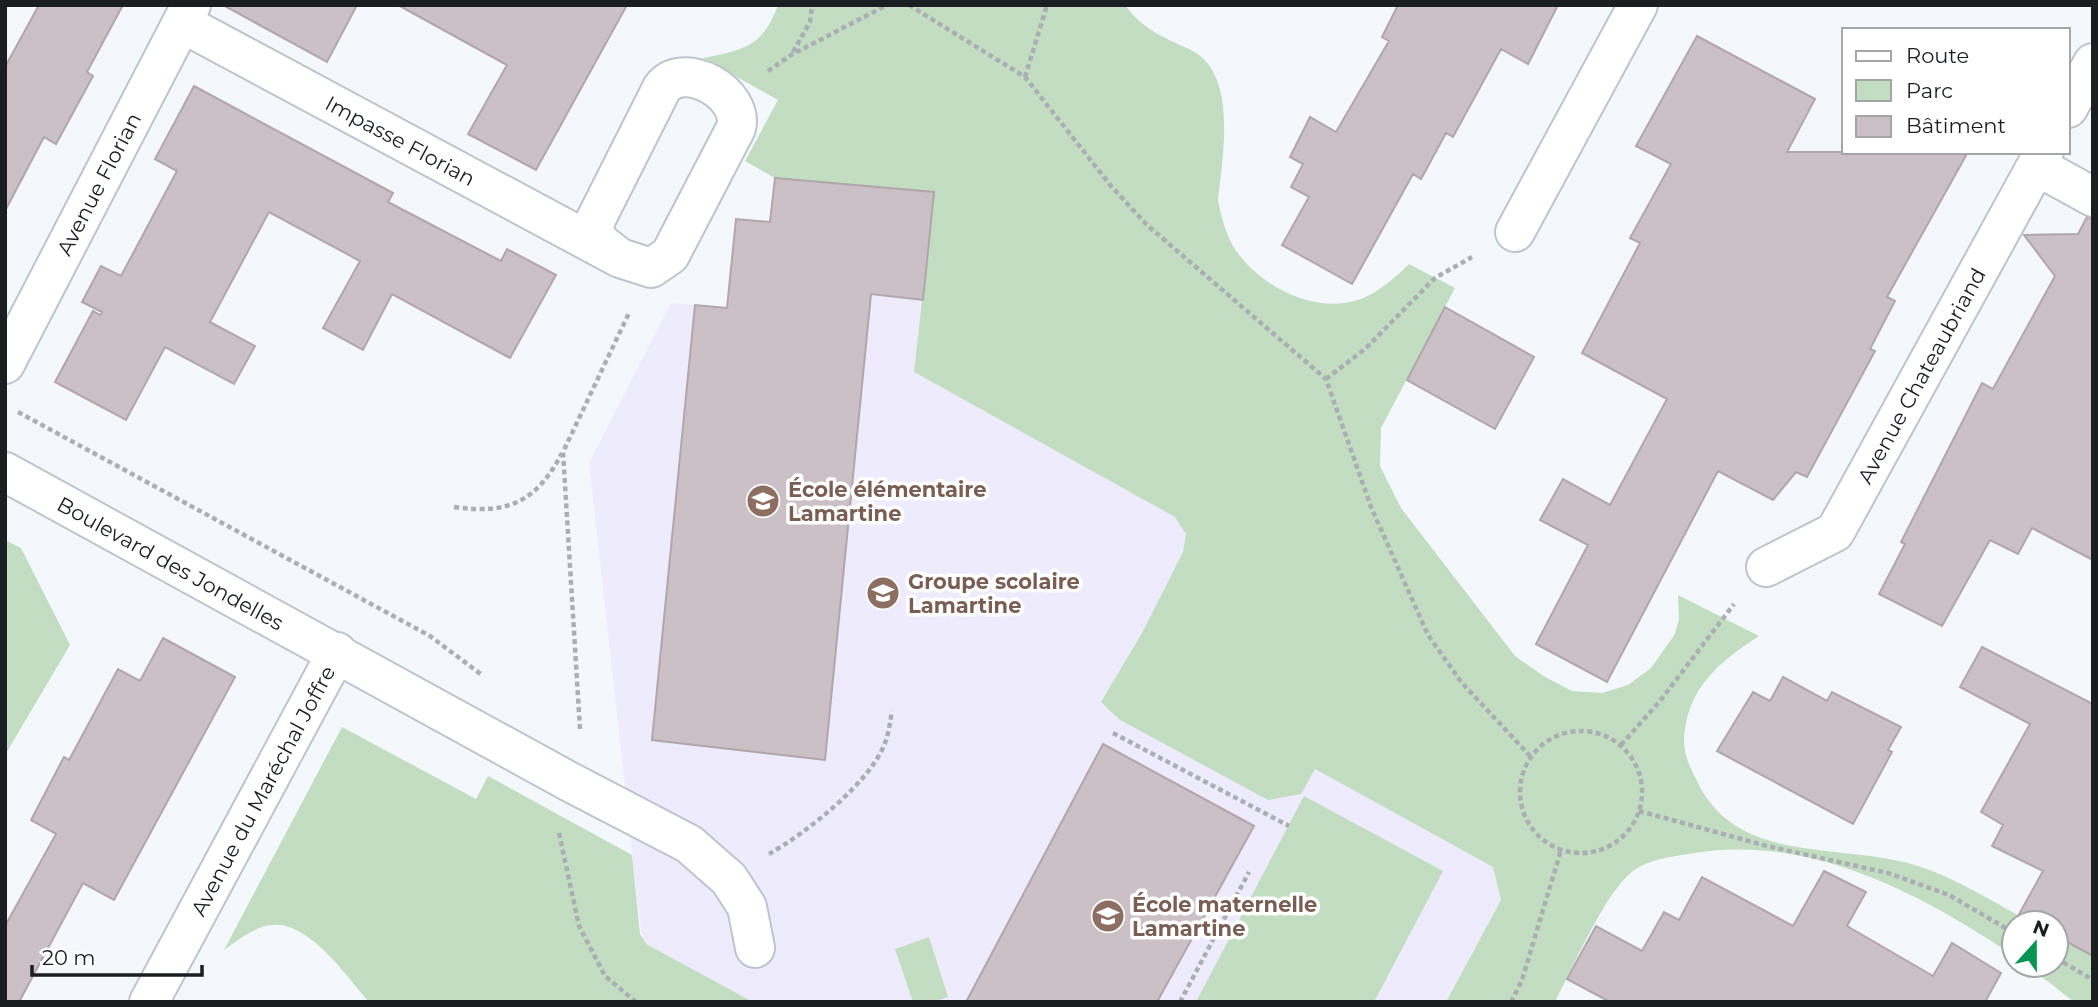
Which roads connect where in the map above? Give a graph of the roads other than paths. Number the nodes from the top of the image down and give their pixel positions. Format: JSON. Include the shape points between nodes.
{"nodes":[{"id":1,"x":1638,"y":5,"type":"edge"},
{"id":2,"x":187,"y":14,"type":"edge"},
{"id":3,"x":2093,"y":63,"type":"edge"},
{"id":4,"x":2070,"y":104,"type":"edge"},
{"id":5,"x":2040,"y":159,"type":"edge"},
{"id":6,"x":2093,"y":197,"type":"edge"},
{"id":7,"x":1516,"y":232,"type":"road end"},
{"id":8,"x":635,"y":263,"type":"junction"},
{"id":9,"x":5,"y":363,"type":"edge"},
{"id":10,"x":5,"y":472,"type":"edge"},
{"id":11,"x":1766,"y":567,"type":"road end"},
{"id":12,"x":337,"y":652,"type":"junction"},
{"id":13,"x":755,"y":948,"type":"dead end"},
{"id":14,"x":149,"y":1002,"type":"edge"}],
"edges":[{"from":1,"to":7,"type":"street"},
{"from":2,"to":8,"type":"street","name":"Impasse Florian"},
{"from":2,"to":9,"type":"street","name":"Avenue Florian"},
{"from":3,"to":4,"type":"street"},
{"from":5,"to":6,"type":"street"},
{"from":5,"to":11,"type":"street","name":"Avenue Chateaubriand","via":[[1835,532]]},
{"from":8,"to":8,"type":"street","via":[[598,241],[593,225],[662,88],[685,77],[701,81],[727,98],[737,116],[736,128],[670,255]]},
{"from":10,"to":12,"type":"street","name":"Boulevard des Jondelles"},
{"from":12,"to":13,"type":"street","name":"Boulevard des Jondelles","via":[[689,844],[729,879],[747,907]]},
{"from":12,"to":14,"type":"street","name":"Avenue du Maréchal Joffre"}]}
